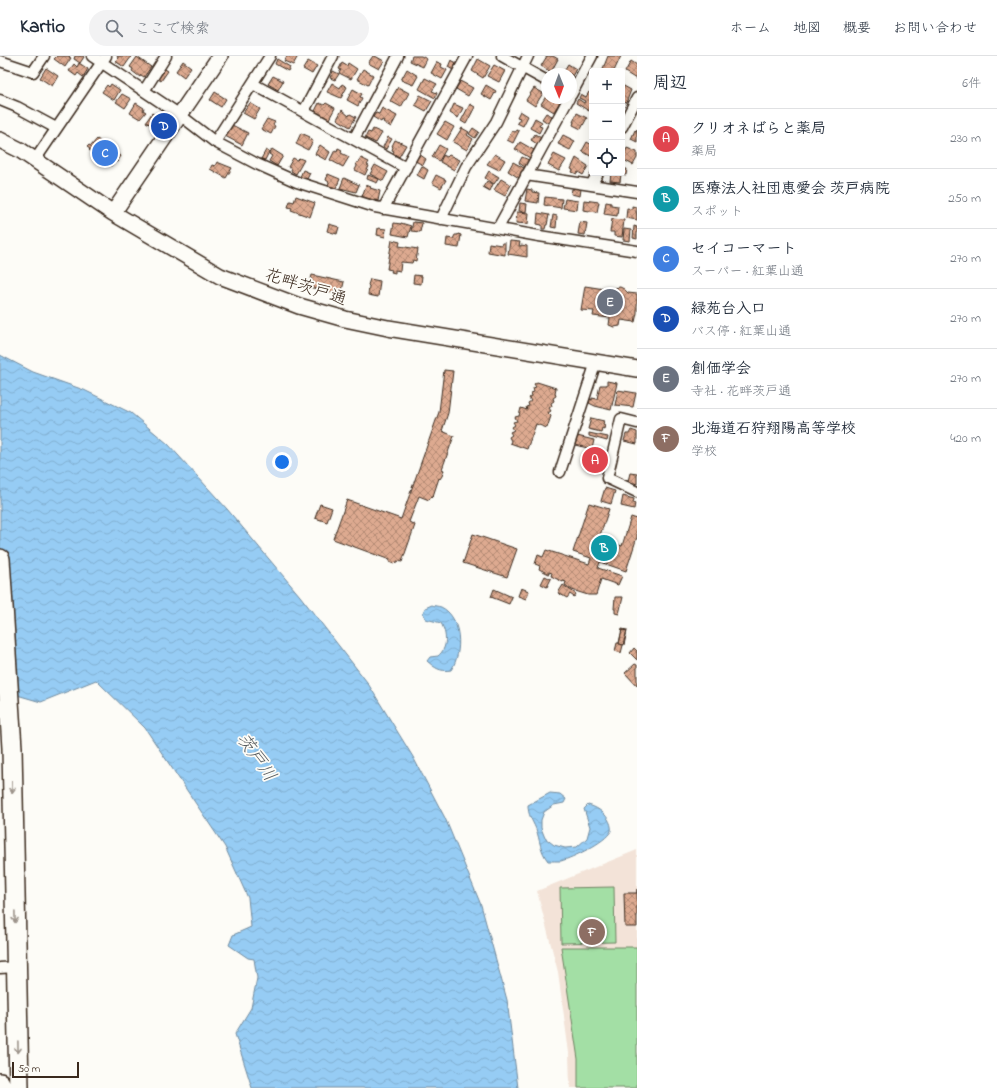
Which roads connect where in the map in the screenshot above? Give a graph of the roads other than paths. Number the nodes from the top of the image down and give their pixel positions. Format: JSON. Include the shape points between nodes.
{"nodes":[{"id":1,"x":44,"y":56,"type":"edge"},
{"id":2,"x":92,"y":56,"type":"edge"},
{"id":3,"x":166,"y":56,"type":"edge"},
{"id":4,"x":220,"y":56,"type":"edge"},
{"id":5,"x":270,"y":56,"type":"edge"},
{"id":6,"x":333,"y":56,"type":"edge"},
{"id":7,"x":398,"y":56,"type":"edge"},
{"id":8,"x":468,"y":56,"type":"edge"},
{"id":9,"x":502,"y":56,"type":"edge"},
{"id":10,"x":528,"y":56,"type":"edge"},
{"id":11,"x":592,"y":56,"type":"edge"},
{"id":12,"x":104,"y":59,"type":"edge"},
{"id":13,"x":0,"y":61,"type":"edge"},
{"id":14,"x":523,"y":68,"type":"junction"},
{"id":15,"x":541,"y":78,"type":"edge"},
{"id":16,"x":252,"y":84,"type":"junction"},
{"id":17,"x":577,"y":84,"type":"edge"},
{"id":18,"x":144,"y":91,"type":"junction"},
{"id":19,"x":637,"y":98,"type":"edge"},
{"id":20,"x":0,"y":100,"type":"edge"},
{"id":21,"x":566,"y":104,"type":"edge"},
{"id":22,"x":304,"y":111,"type":"junction"},
{"id":23,"x":180,"y":115,"type":"junction"},
{"id":24,"x":625,"y":121,"type":"edge"},
{"id":25,"x":56,"y":128,"type":"junction"},
{"id":26,"x":354,"y":139,"type":"junction"},
{"id":27,"x":0,"y":140,"type":"edge"},
{"id":28,"x":215,"y":142,"type":"junction"},
{"id":29,"x":35,"y":160,"type":"junction"},
{"id":30,"x":406,"y":168,"type":"junction"},
{"id":31,"x":526,"y":175,"type":"junction"},
{"id":32,"x":596,"y":176,"type":"edge"},
{"id":33,"x":592,"y":185,"type":"junction"},
{"id":34,"x":637,"y":192,"type":"edge"},
{"id":35,"x":383,"y":208,"type":"junction"},
{"id":36,"x":113,"y":213,"type":"junction"},
{"id":37,"x":441,"y":218,"type":"junction"},
{"id":38,"x":498,"y":228,"type":"junction"},
{"id":39,"x":637,"y":251,"type":"edge"},
{"id":40,"x":596,"y":362,"type":"junction"},
{"id":41,"x":637,"y":369,"type":"edge"},
{"id":42,"x":637,"y":423,"type":"edge"},
{"id":43,"x":560,"y":472,"type":"dead end"},
{"id":44,"x":637,"y":492,"type":"edge"},
{"id":45,"x":0,"y":559,"type":"edge"},
{"id":46,"x":8,"y":967,"type":"edge"},
{"id":47,"x":0,"y":1083,"type":"edge"},
{"id":48,"x":0,"y":1088,"type":"edge"},
{"id":49,"x":18,"y":1088,"type":"edge"}],
"edges":[{"from":1,"to":13,"type":"street","via":[[33,72]]},
{"from":2,"to":12,"type":"street"},
{"from":3,"to":18,"type":"street"},
{"from":4,"to":23,"type":"main road"},
{"from":5,"to":16,"type":"street"},
{"from":6,"to":22,"type":"street"},
{"from":7,"to":26,"type":"street"},
{"from":8,"to":30,"type":"street"},
{"from":9,"to":14,"type":"street"},
{"from":10,"to":14,"type":"street"},
{"from":11,"to":17,"type":"street"},
{"from":12,"to":18,"type":"street"},
{"from":12,"to":25,"type":"street"},
{"from":14,"to":15,"type":"street"},
{"from":14,"to":37,"type":"street","via":[[496,122],[466,167]]},
{"from":16,"to":22,"type":"street"},
{"from":16,"to":28,"type":"street"},
{"from":18,"to":23,"type":"street"},
{"from":19,"to":24,"type":"street"},
{"from":20,"to":25,"type":"street"},
{"from":21,"to":31,"type":"street"},
{"from":22,"to":26,"type":"street"},
{"from":23,"to":28,"type":"street"},
{"from":23,"to":36,"type":"main road"},
{"from":25,"to":29,"type":"street"},
{"from":26,"to":30,"type":"street"},
{"from":27,"to":29,"type":"main road","name":"花畔茨戸通"},
{"from":28,"to":35,"type":"street","via":[[256,164],[298,182],[340,197]]},
{"from":29,"to":36,"type":"main road","name":"花畔茨戸通"},
{"from":30,"to":35,"type":"street"},
{"from":31,"to":33,"type":"street"},
{"from":31,"to":38,"type":"street"},
{"from":32,"to":33,"type":"street"},
{"from":33,"to":34,"type":"street"},
{"from":35,"to":37,"type":"street"},
{"from":36,"to":40,"type":"main road","name":"花畔茨戸通","via":[[220,276],[299,306],[388,328]]},
{"from":37,"to":38,"type":"street"},
{"from":38,"to":39,"type":"street"},
{"from":40,"to":41,"type":"main road","name":"花畔茨戸通"},
{"from":40,"to":43,"type":"street"},
{"from":42,"to":44,"type":"street","via":[[621,419],[607,478]]},
{"from":45,"to":46,"type":"highway","one_way":true,"via":[[12,748]]},
{"from":46,"to":49,"type":"highway","one_way":true},
{"from":47,"to":48,"type":"highway"}]}
